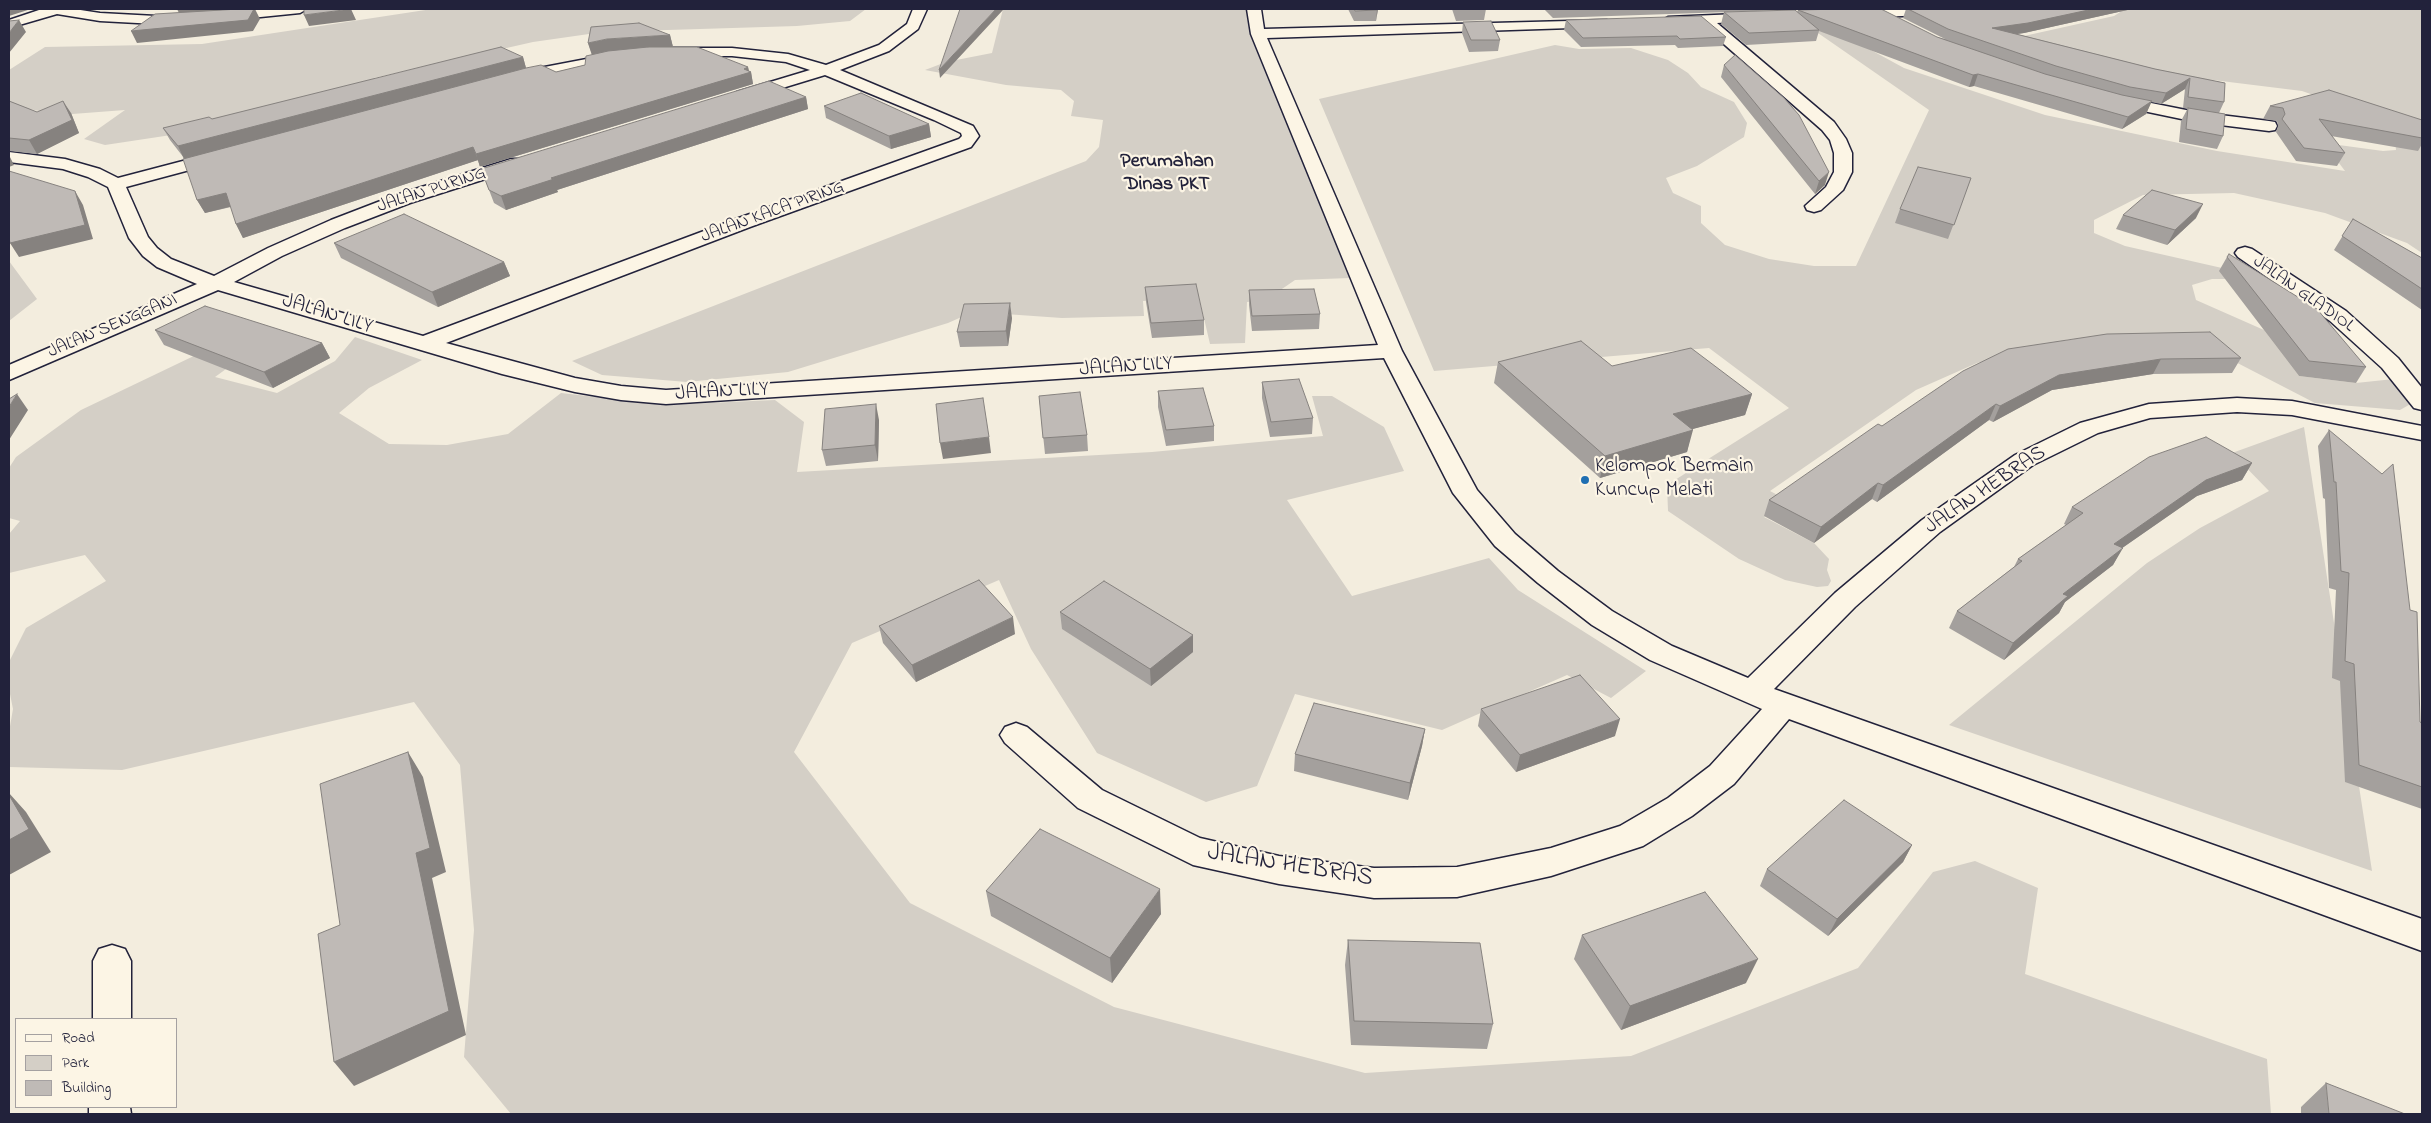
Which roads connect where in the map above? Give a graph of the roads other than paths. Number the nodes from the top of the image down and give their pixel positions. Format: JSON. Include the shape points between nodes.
{"nodes":[{"id":1,"x":55,"y":9,"type":"edge"},
{"id":2,"x":300,"y":9,"type":"edge"},
{"id":3,"x":920,"y":9,"type":"edge"},
{"id":4,"x":1976,"y":9,"type":"edge"},
{"id":5,"x":1876,"y":11,"type":"edge"},
{"id":6,"x":1841,"y":15,"type":"edge"},
{"id":7,"x":1408,"y":16,"type":"dead end"},
{"id":8,"x":1773,"y":17,"type":"edge"},
{"id":9,"x":1704,"y":19,"type":"junction"},
{"id":10,"x":1256,"y":21,"type":"edge"},
{"id":11,"x":1656,"y":21,"type":"edge"},
{"id":12,"x":1617,"y":22,"type":"edge"},
{"id":13,"x":9,"y":24,"type":"edge"},
{"id":14,"x":1904,"y":27,"type":"edge"},
{"id":15,"x":1414,"y":29,"type":"junction"},
{"id":16,"x":659,"y":53,"type":"edge"},
{"id":17,"x":641,"y":54,"type":"edge"},
{"id":18,"x":826,"y":70,"type":"junction"},
{"id":19,"x":499,"y":82,"type":"edge"},
{"id":20,"x":2094,"y":95,"type":"edge"},
{"id":21,"x":722,"y":101,"type":"edge"},
{"id":22,"x":2269,"y":126,"type":"dead end"},
{"id":23,"x":240,"y":151,"type":"edge"},
{"id":24,"x":9,"y":156,"type":"edge"},
{"id":25,"x":534,"y":158,"type":"edge"},
{"id":26,"x":116,"y":184,"type":"junction"},
{"id":27,"x":1814,"y":206,"type":"dead end"},
{"id":28,"x":2245,"y":254,"type":"dead end"},
{"id":29,"x":218,"y":282,"type":"junction"},
{"id":30,"x":423,"y":344,"type":"junction"},
{"id":31,"x":1391,"y":351,"type":"junction"},
{"id":32,"x":9,"y":373,"type":"edge"},
{"id":33,"x":2422,"y":402,"type":"edge"},
{"id":34,"x":2422,"y":434,"type":"edge"},
{"id":35,"x":1752,"y":692,"type":"junction"},
{"id":36,"x":1783,"y":705,"type":"junction"},
{"id":37,"x":1016,"y":735,"type":"dead end"},
{"id":38,"x":2422,"y":935,"type":"edge"},
{"id":39,"x":112,"y":961,"type":"dead end"},
{"id":40,"x":112,"y":1018,"type":"edge"}],
"edges":[{"from":1,"to":2,"type":"street","via":[[118,19],[156,20]]},
{"from":1,"to":13,"type":"street"},
{"from":3,"to":18,"type":"street","via":[[913,26],[884,48]]},
{"from":4,"to":5,"type":"street"},
{"from":5,"to":6,"type":"street"},
{"from":5,"to":14,"type":"street"},
{"from":7,"to":15,"type":"street"},
{"from":8,"to":9,"type":"street"},
{"from":9,"to":11,"type":"street"},
{"from":9,"to":27,"type":"street","via":[[1828,126],[1838,139],[1843,153],[1843,172],[1834,190]]},
{"from":10,"to":15,"type":"street"},
{"from":10,"to":31,"type":"street"},
{"from":12,"to":15,"type":"street"},
{"from":16,"to":18,"type":"street","via":[[762,54]]},
{"from":17,"to":19,"type":"street","via":[[575,64]]},
{"from":18,"to":21,"type":"street"},
{"from":18,"to":30,"type":"street","name":"JALAN KACA PIRING","via":[[940,117],[967,130],[971,136],[954,148],[743,223]]},
{"from":20,"to":22,"type":"street","via":[[2196,117]]},
{"from":23,"to":26,"type":"street"},
{"from":24,"to":26,"type":"street","via":[[65,164]]},
{"from":25,"to":29,"type":"street","name":"JALAN PURING","via":[[402,199],[338,224]]},
{"from":26,"to":29,"type":"street","name":"JALAN LILY","via":[[139,238],[150,252],[164,263],[190,275]]},
{"from":28,"to":33,"type":"street","name":"JALAN GLADIOL","via":[[2338,316],[2390,363]]},
{"from":29,"to":30,"type":"street","name":"JALAN LILY"},
{"from":29,"to":32,"type":"street","name":"JALAN SENGGANI"},
{"from":30,"to":31,"type":"street","name":"JALAN LILY","via":[[575,385],[666,396]]},
{"from":31,"to":35,"type":"street","via":[[1466,493],[1506,540],[1602,618],[1661,652]]},
{"from":34,"to":35,"type":"street","name":"JALAN HEBRAS","via":[[2292,408],[2238,405],[2149,411],[2089,428],[2024,460],[1931,526],[1845,600]]},
{"from":35,"to":36,"type":"street"},
{"from":36,"to":37,"type":"street","name":"JALAN HEBRAS","via":[[1722,775],[1680,807],[1632,836],[1551,862],[1457,882],[1374,883],[1278,870],[1193,850],[1090,799]]},
{"from":36,"to":38,"type":"street"},
{"from":39,"to":40,"type":"street"}]}
